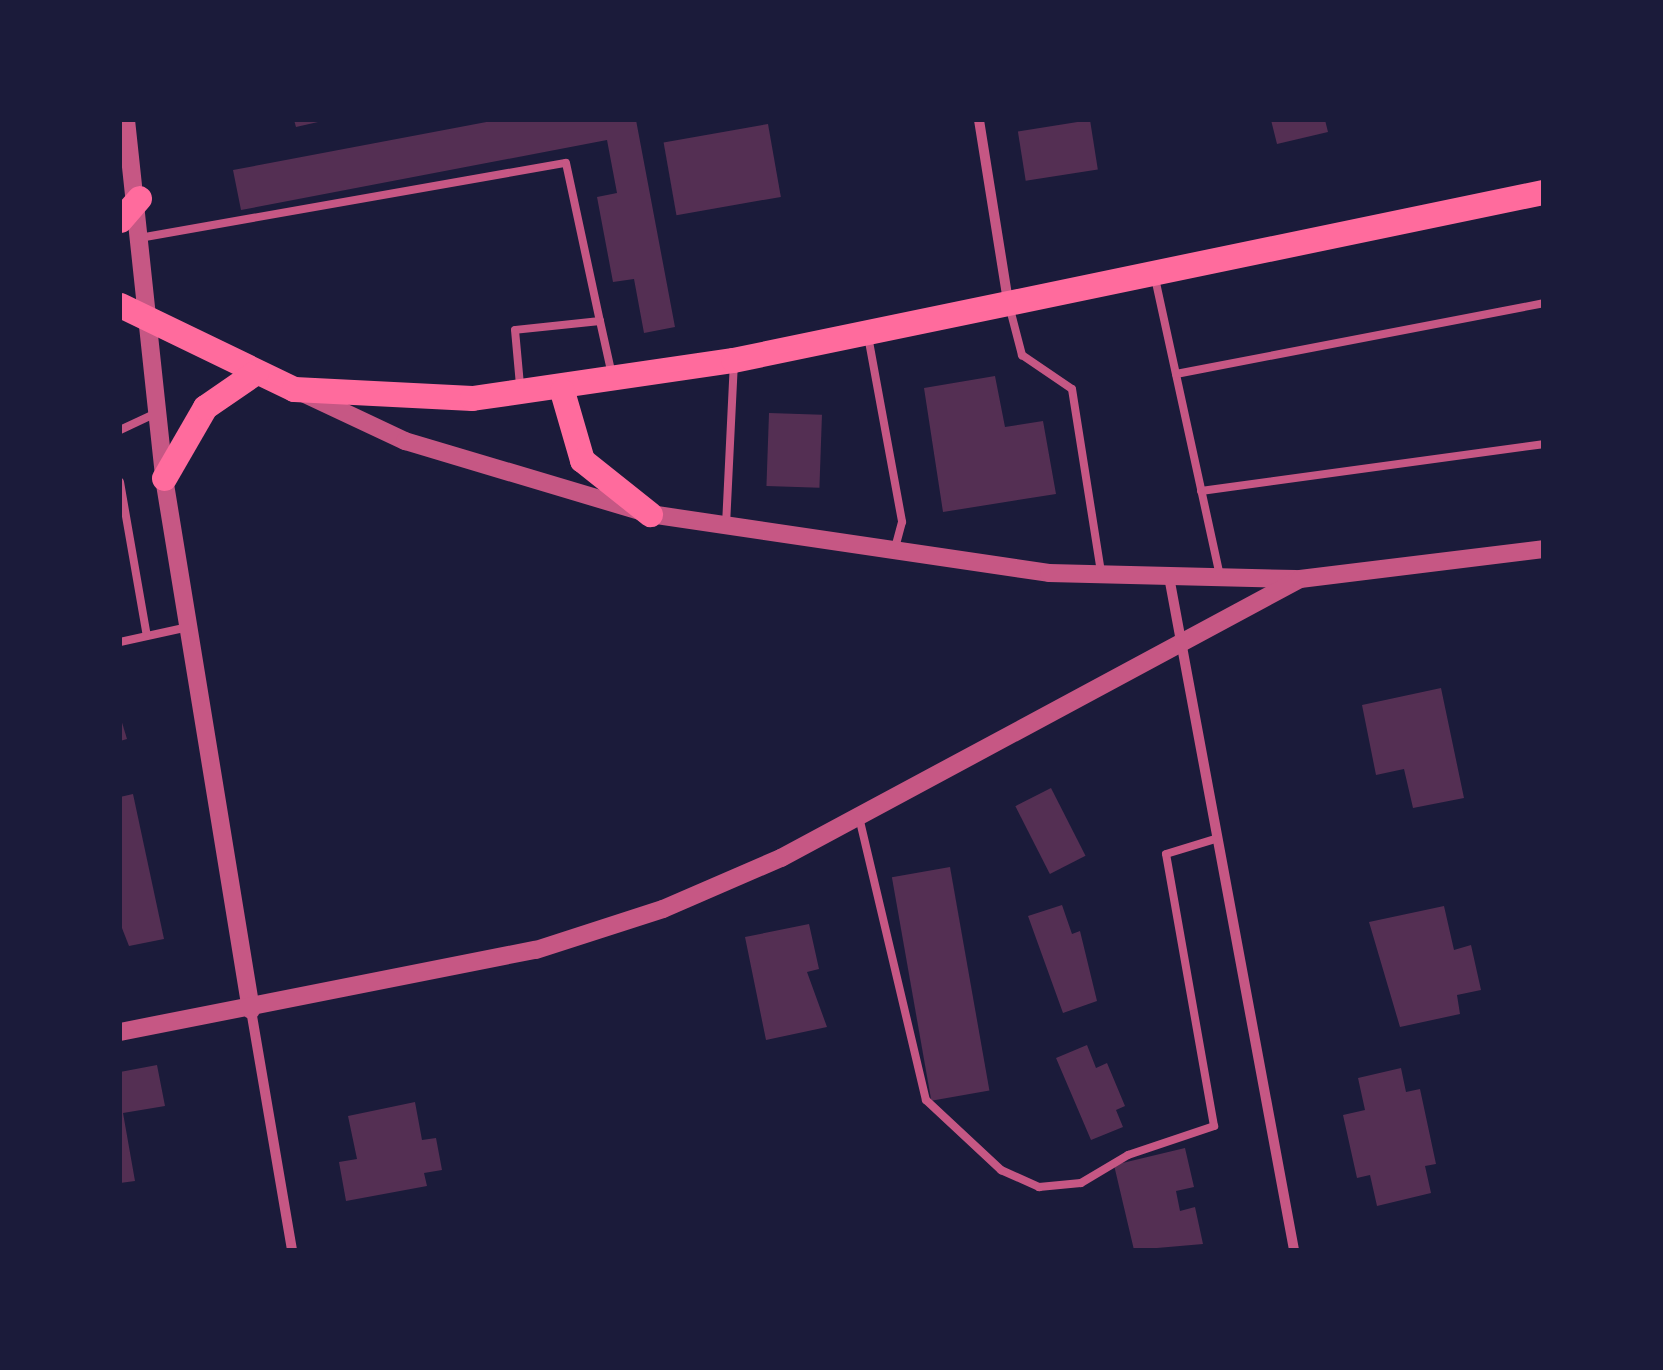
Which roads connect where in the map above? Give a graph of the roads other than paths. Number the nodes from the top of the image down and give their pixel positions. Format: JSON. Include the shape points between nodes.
{"nodes":[{"id":1,"x":126,"y":120,"type":"edge"},
{"id":2,"x":979,"y":120,"type":"edge"},
{"id":3,"x":126,"y":154,"type":"edge"},
{"id":4,"x":1543,"y":192,"type":"edge"},
{"id":5,"x":140,"y":198,"type":"junction"},
{"id":6,"x":120,"y":220,"type":"edge"},
{"id":7,"x":145,"y":237,"type":"junction"},
{"id":8,"x":1154,"y":274,"type":"junction"},
{"id":9,"x":1543,"y":303,"type":"edge"},
{"id":10,"x":1009,"y":304,"type":"junction"},
{"id":11,"x":120,"y":306,"type":"edge"},
{"id":12,"x":151,"y":320,"type":"junction"},
{"id":13,"x":600,"y":321,"type":"junction"},
{"id":14,"x":867,"y":332,"type":"junction"},
{"id":15,"x":733,"y":360,"type":"junction"},
{"id":16,"x":256,"y":372,"type":"junction"},
{"id":17,"x":1176,"y":374,"type":"junction"},
{"id":18,"x":614,"y":382,"type":"junction"},
{"id":19,"x":294,"y":389,"type":"junction"},
{"id":20,"x":562,"y":391,"type":"junction"},
{"id":21,"x":521,"y":394,"type":"junction"},
{"id":22,"x":158,"y":412,"type":"junction"},
{"id":23,"x":120,"y":430,"type":"edge"},
{"id":24,"x":1543,"y":444,"type":"edge"},
{"id":25,"x":164,"y":478,"type":"junction"},
{"id":26,"x":120,"y":482,"type":"edge"},
{"id":27,"x":1201,"y":491,"type":"junction"},
{"id":28,"x":650,"y":514,"type":"junction"},
{"id":29,"x":726,"y":528,"type":"junction"},
{"id":30,"x":1543,"y":549,"type":"edge"},
{"id":31,"x":894,"y":556,"type":"junction"},
{"id":32,"x":1101,"y":577,"type":"junction"},
{"id":33,"x":1300,"y":579,"type":"junction"},
{"id":34,"x":1220,"y":581,"type":"junction"},
{"id":35,"x":1170,"y":582,"type":"junction"},
{"id":36,"x":188,"y":627,"type":"junction"},
{"id":37,"x":147,"y":636,"type":"junction"},
{"id":38,"x":120,"y":642,"type":"edge"},
{"id":39,"x":1177,"y":646,"type":"junction"},
{"id":40,"x":858,"y":817,"type":"junction"},
{"id":41,"x":1214,"y":838,"type":"junction"},
{"id":42,"x":251,"y":1010,"type":"junction"},
{"id":43,"x":120,"y":1032,"type":"edge"},
{"id":44,"x":292,"y":1250,"type":"edge"},
{"id":45,"x":1294,"y":1250,"type":"edge"}],
"edges":[{"from":1,"to":3,"type":"street"},
{"from":2,"to":10,"type":"street"},
{"from":3,"to":5,"type":"street"},
{"from":4,"to":8,"type":"main road"},
{"from":5,"to":6,"type":"main road"},
{"from":5,"to":7,"type":"street"},
{"from":7,"to":12,"type":"street"},
{"from":7,"to":13,"type":"lane","via":[[566,163]]},
{"from":8,"to":10,"type":"main road"},
{"from":8,"to":17,"type":"lane"},
{"from":9,"to":17,"type":"lane"},
{"from":10,"to":14,"type":"main road"},
{"from":10,"to":32,"type":"lane","via":[[1022,356],[1072,388]]},
{"from":11,"to":12,"type":"main road"},
{"from":12,"to":16,"type":"main road"},
{"from":12,"to":22,"type":"street"},
{"from":13,"to":18,"type":"lane"},
{"from":13,"to":21,"type":"lane","via":[[515,330]]},
{"from":14,"to":15,"type":"main road"},
{"from":14,"to":31,"type":"lane","via":[[902,522]]},
{"from":15,"to":18,"type":"main road"},
{"from":15,"to":29,"type":"lane"},
{"from":16,"to":19,"type":"main road"},
{"from":16,"to":25,"type":"main road","via":[[206,407]]},
{"from":17,"to":27,"type":"lane"},
{"from":18,"to":20,"type":"main road"},
{"from":19,"to":21,"type":"main road"},
{"from":19,"to":28,"type":"street","via":[[405,441]]},
{"from":20,"to":21,"type":"main road"},
{"from":20,"to":28,"type":"main road","via":[[582,460]]},
{"from":22,"to":23,"type":"lane"},
{"from":22,"to":25,"type":"street"},
{"from":24,"to":27,"type":"lane"},
{"from":25,"to":36,"type":"street"},
{"from":26,"to":37,"type":"lane"},
{"from":27,"to":34,"type":"lane"},
{"from":28,"to":29,"type":"street"},
{"from":29,"to":31,"type":"street"},
{"from":30,"to":33,"type":"street"},
{"from":31,"to":32,"type":"street"},
{"from":32,"to":35,"type":"street"},
{"from":33,"to":34,"type":"street"},
{"from":33,"to":39,"type":"street"},
{"from":34,"to":35,"type":"street"},
{"from":35,"to":39,"type":"street"},
{"from":36,"to":37,"type":"lane"},
{"from":36,"to":42,"type":"street"},
{"from":37,"to":38,"type":"lane"},
{"from":39,"to":40,"type":"street"},
{"from":39,"to":41,"type":"street"},
{"from":40,"to":41,"type":"lane","via":[[926,1100],[1001,1170],[1039,1188],[1080,1183],[1128,1154],[1214,1126],[1166,854]]},
{"from":40,"to":42,"type":"street","via":[[664,908],[554,944]]},
{"from":41,"to":45,"type":"street"},
{"from":42,"to":43,"type":"street"},
{"from":42,"to":44,"type":"street"}]}
